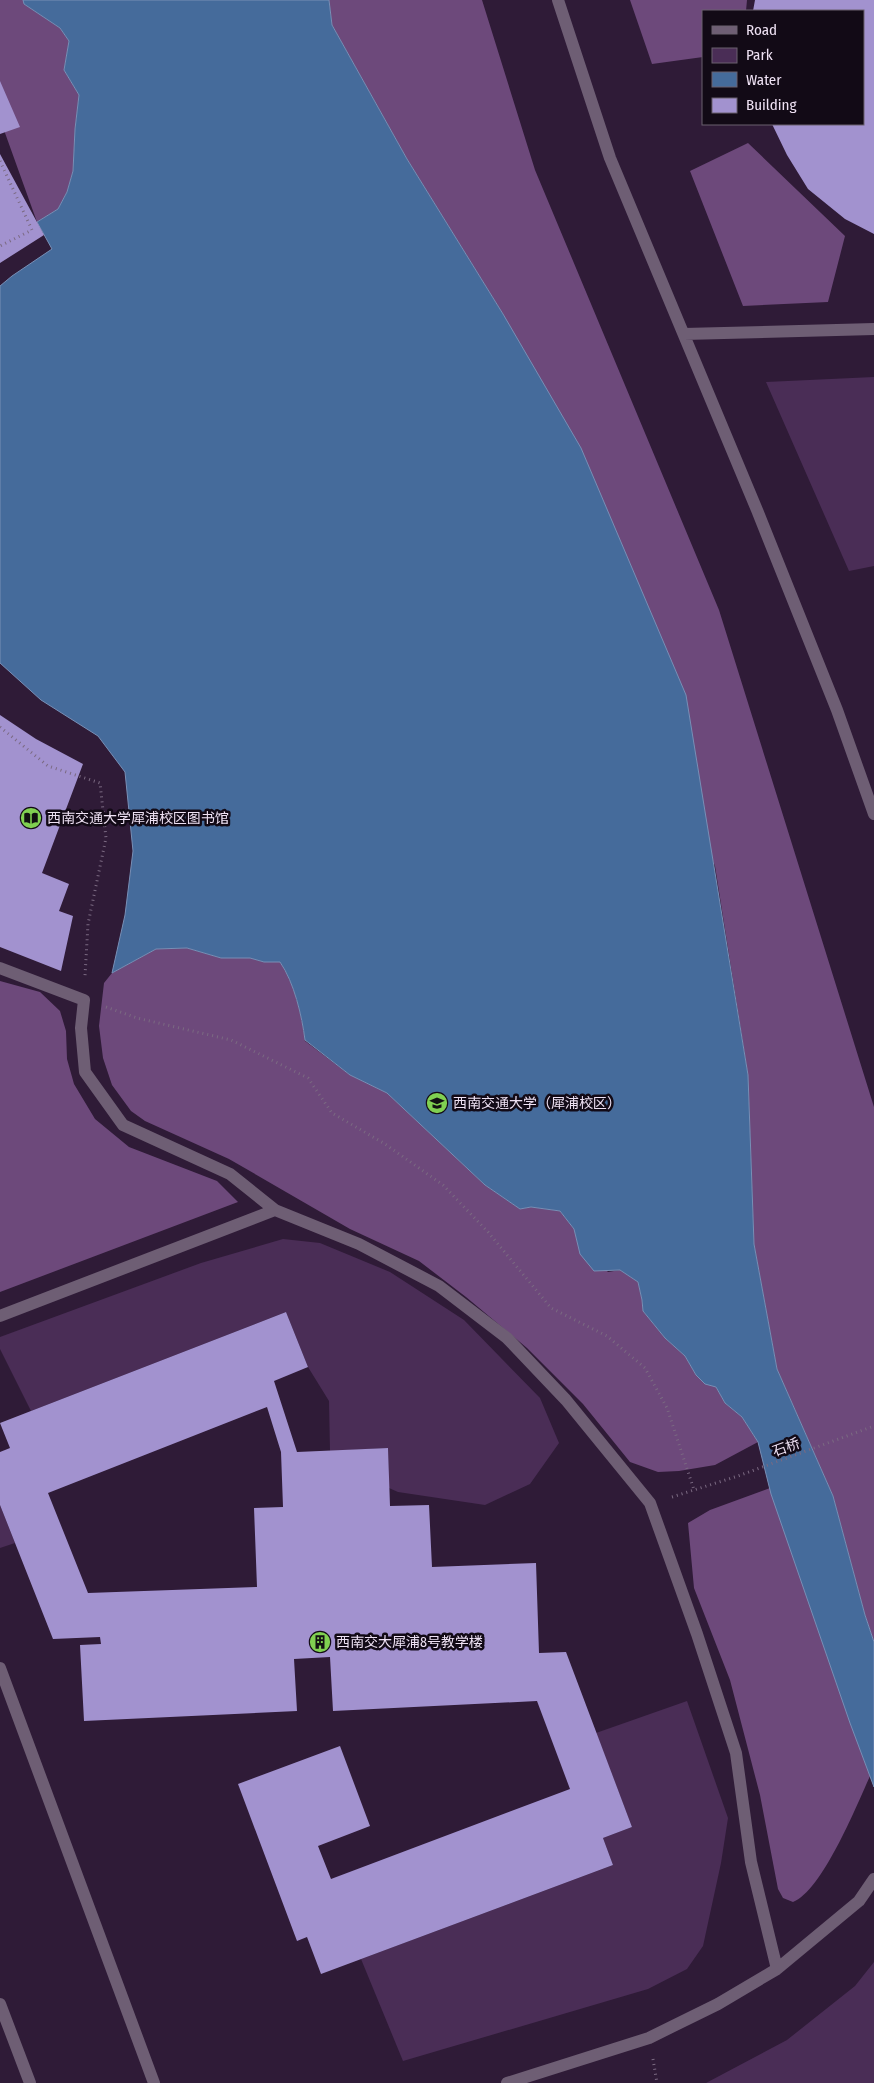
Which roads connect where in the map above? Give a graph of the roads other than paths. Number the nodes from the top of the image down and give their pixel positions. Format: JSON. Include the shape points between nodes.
{"nodes":[{"id":1,"x":558,"y":0,"type":"edge"},
{"id":2,"x":874,"y":329,"type":"edge"},
{"id":3,"x":684,"y":334,"type":"junction"},
{"id":4,"x":874,"y":814,"type":"edge"},
{"id":5,"x":0,"y":968,"type":"edge"},
{"id":6,"x":275,"y":1210,"type":"junction"},
{"id":7,"x":0,"y":1316,"type":"edge"},
{"id":8,"x":0,"y":1668,"type":"edge"},
{"id":9,"x":874,"y":1879,"type":"edge"},
{"id":10,"x":777,"y":1969,"type":"junction"},
{"id":11,"x":0,"y":2004,"type":"edge"},
{"id":12,"x":30,"y":2083,"type":"edge"},
{"id":13,"x":154,"y":2083,"type":"edge"},
{"id":14,"x":507,"y":2083,"type":"edge"}],
"edges":[{"from":1,"to":3,"type":"street","via":[[610,158]]},
{"from":2,"to":3,"type":"street"},
{"from":3,"to":4,"type":"street","via":[[837,710]]},
{"from":5,"to":6,"type":"street","via":[[84,1000],[81,1028],[86,1072],[123,1125],[230,1174]]},
{"from":6,"to":7,"type":"street"},
{"from":6,"to":10,"type":"street","via":[[359,1244],[439,1286],[507,1338],[566,1400],[650,1503],[736,1753],[750,1862]]},
{"from":8,"to":13,"type":"street"},
{"from":9,"to":10,"type":"street","via":[[859,1901]]},
{"from":10,"to":14,"type":"street","via":[[718,2004],[650,2038]]},
{"from":11,"to":12,"type":"street"}]}
